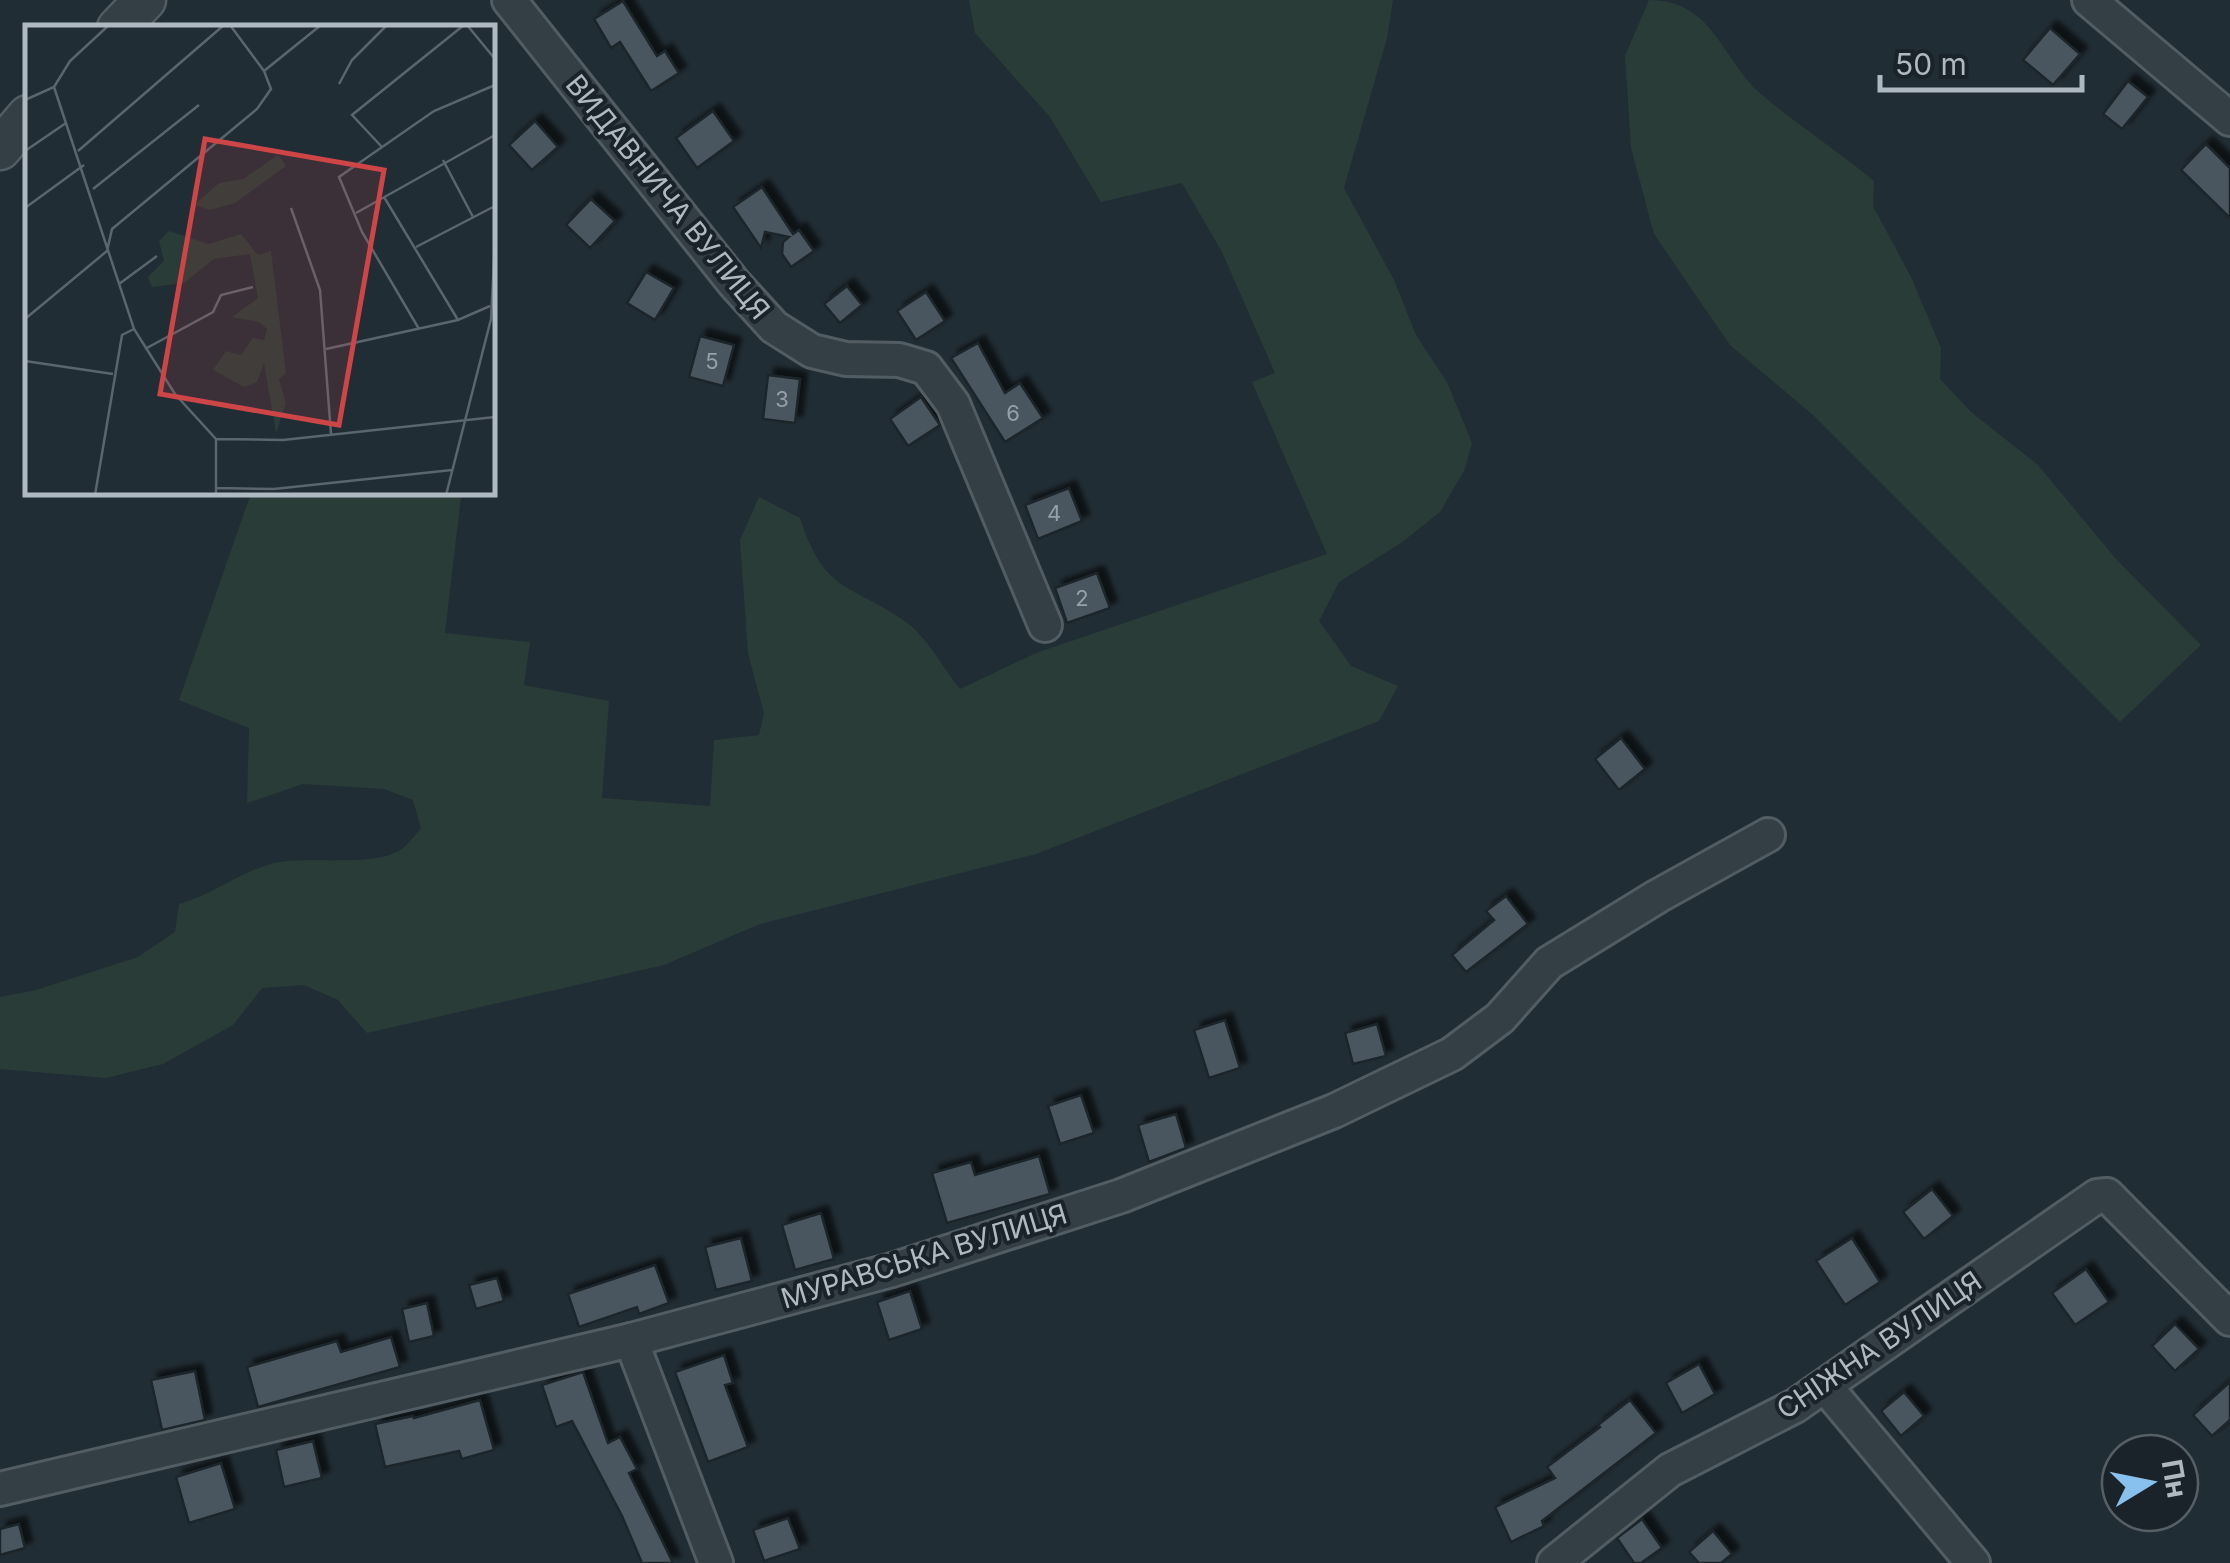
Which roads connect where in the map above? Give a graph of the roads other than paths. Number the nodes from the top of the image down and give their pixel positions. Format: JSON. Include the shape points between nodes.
{"nodes":[{"id":1,"x":146,"y":0,"type":"edge"},
{"id":2,"x":509,"y":0,"type":"edge"},
{"id":3,"x":2088,"y":0,"type":"edge"},
{"id":4,"x":121,"y":25,"type":"edge"},
{"id":5,"x":2230,"y":119,"type":"edge"},
{"id":6,"x":25,"y":120,"type":"edge"},
{"id":7,"x":0,"y":149,"type":"edge"},
{"id":8,"x":1045,"y":625,"type":"dead end"},
{"id":9,"x":1768,"y":834,"type":"dead end"},
{"id":10,"x":2230,"y":1319,"type":"edge"},
{"id":11,"x":630,"y":1340,"type":"junction"},
{"id":12,"x":1824,"y":1386,"type":"junction"},
{"id":13,"x":0,"y":1489,"type":"edge"},
{"id":14,"x":716,"y":1563,"type":"edge"},
{"id":15,"x":1554,"y":1563,"type":"edge"},
{"id":16,"x":1973,"y":1563,"type":"edge"}],
"edges":[{"from":1,"to":4,"type":"street"},
{"from":2,"to":8,"type":"street","name":"ВИДАВНИЧА ВУЛИЦЯ","via":[[774,327],[812,352],[926,368],[954,404]]},
{"from":3,"to":5,"type":"street"},
{"from":6,"to":7,"type":"street"},
{"from":9,"to":11,"type":"street","name":"МУРАВСЬКА ВУЛИЦЯ","via":[[1549,964],[1500,1018],[1452,1054],[1348,1104],[1104,1202],[892,1270]]},
{"from":10,"to":12,"type":"street","name":"СНІЖНА ВУЛИЦЯ","via":[[2106,1193]]},
{"from":11,"to":13,"type":"street","name":"МУРАВСЬКА ВУЛИЦЯ"},
{"from":11,"to":14,"type":"street"},
{"from":12,"to":15,"type":"street","name":"СНІЖНА ВУЛИЦЯ","via":[[1670,1470]]},
{"from":12,"to":16,"type":"street"}]}
